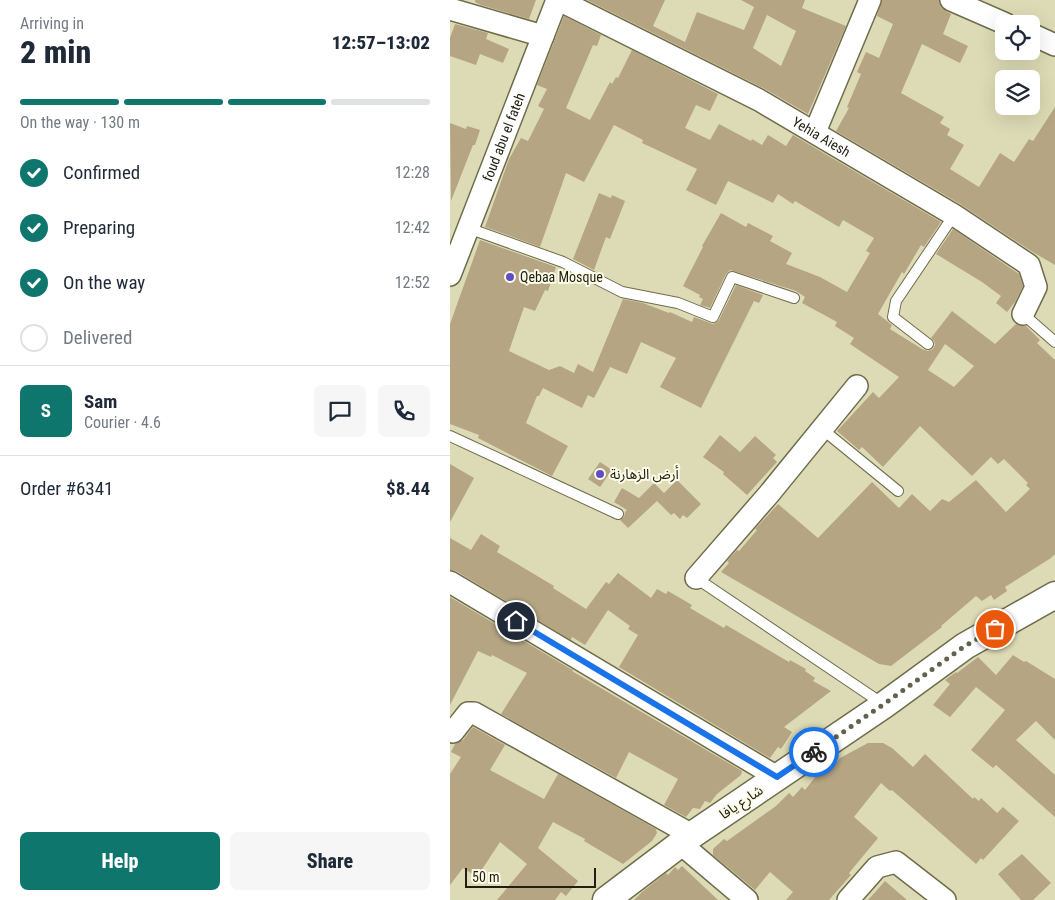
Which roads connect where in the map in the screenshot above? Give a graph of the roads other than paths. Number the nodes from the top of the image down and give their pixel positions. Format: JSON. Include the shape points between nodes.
{"nodes":[{"id":1,"x":558,"y":0,"type":"edge"},
{"id":2,"x":870,"y":0,"type":"edge"},
{"id":3,"x":951,"y":0,"type":"edge"},
{"id":4,"x":450,"y":9,"type":"edge"},
{"id":5,"x":995,"y":19,"type":"edge"},
{"id":6,"x":543,"y":36,"type":"junction"},
{"id":7,"x":1040,"y":38,"type":"edge"},
{"id":8,"x":1055,"y":45,"type":"edge"},
{"id":9,"x":815,"y":132,"type":"junction"},
{"id":10,"x":954,"y":215,"type":"junction"},
{"id":11,"x":468,"y":228,"type":"junction"},
{"id":12,"x":450,"y":275,"type":"edge"},
{"id":13,"x":794,"y":298,"type":"dead end"},
{"id":14,"x":1023,"y":314,"type":"joint"},
{"id":15,"x":1055,"y":342,"type":"edge"},
{"id":16,"x":928,"y":344,"type":"dead end"},
{"id":17,"x":857,"y":386,"type":"dead end"},
{"id":18,"x":822,"y":429,"type":"junction"},
{"id":19,"x":450,"y":436,"type":"edge"},
{"id":20,"x":898,"y":491,"type":"dead end"},
{"id":21,"x":618,"y":514,"type":"dead end"},
{"id":22,"x":696,"y":578,"type":"joint"},
{"id":23,"x":450,"y":582,"type":"edge"},
{"id":24,"x":1055,"y":595,"type":"edge"},
{"id":25,"x":884,"y":704,"type":"junction"},
{"id":26,"x":451,"y":733,"type":"edge"},
{"id":27,"x":777,"y":777,"type":"junction"},
{"id":28,"x":686,"y":839,"type":"junction"},
{"id":29,"x":606,"y":900,"type":"edge"},
{"id":30,"x":747,"y":900,"type":"edge"},
{"id":31,"x":848,"y":900,"type":"edge"},
{"id":32,"x":945,"y":900,"type":"edge"}],
"edges":[{"from":1,"to":6,"type":"street","name":"foud abu el fateh"},
{"from":1,"to":9,"type":"street","name":"Yehia Aiesh","via":[[759,100]]},
{"from":2,"to":9,"type":"street"},
{"from":3,"to":5,"type":"street"},
{"from":4,"to":6,"type":"street"},
{"from":6,"to":11,"type":"street","name":"foud abu el fateh"},
{"from":7,"to":8,"type":"street"},
{"from":9,"to":10,"type":"street","name":"Yehia Aiesh"},
{"from":10,"to":14,"type":"street","name":"Yehia Aiesh","via":[[1029,264],[1036,287]]},
{"from":10,"to":16,"type":"lane","via":[[896,301],[892,317]]},
{"from":11,"to":12,"type":"street","name":"foud abu el fateh"},
{"from":11,"to":13,"type":"lane","via":[[563,262],[622,292],[678,303],[713,317],[732,277]]},
{"from":14,"to":15,"type":"lane"},
{"from":17,"to":18,"type":"street"},
{"from":18,"to":20,"type":"lane"},
{"from":18,"to":22,"type":"street"},
{"from":19,"to":21,"type":"lane"},
{"from":22,"to":25,"type":"lane"},
{"from":23,"to":27,"type":"street"},
{"from":24,"to":25,"type":"street","name":"شارع يافا","via":[[965,646]]},
{"from":25,"to":27,"type":"street","name":"شارع يافا"},
{"from":26,"to":28,"type":"street","via":[[468,714],[474,713]]},
{"from":27,"to":28,"type":"street","name":"شارع يافا"},
{"from":28,"to":29,"type":"street","name":"شارع يافا"},
{"from":28,"to":30,"type":"street"},
{"from":31,"to":32,"type":"street","via":[[877,867],[896,862]]}]}
